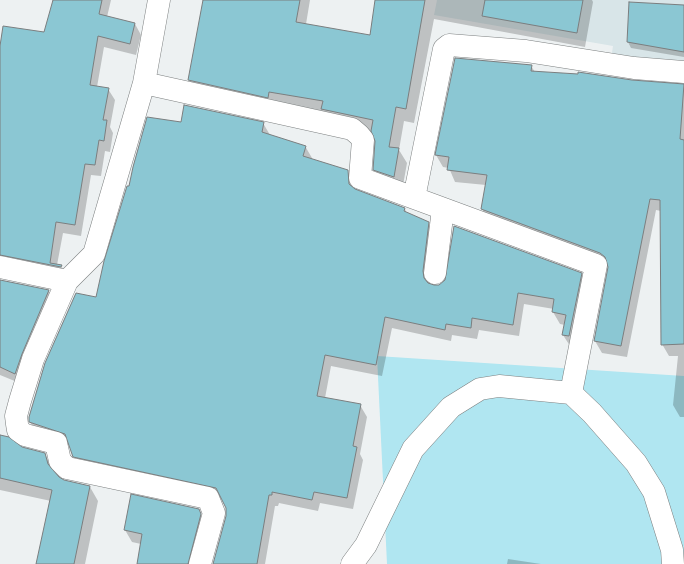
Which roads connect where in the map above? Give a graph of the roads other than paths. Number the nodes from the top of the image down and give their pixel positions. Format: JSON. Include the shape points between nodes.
{"nodes":[{"id":1,"x":159,"y":0,"type":"edge"},
{"id":2,"x":684,"y":72,"type":"edge"},
{"id":3,"x":144,"y":83,"type":"junction"},
{"id":4,"x":414,"y":198,"type":"junction"},
{"id":5,"x":443,"y":209,"type":"junction"},
{"id":6,"x":0,"y":267,"type":"edge"},
{"id":7,"x":435,"y":273,"type":"dead end"},
{"id":8,"x":67,"y":281,"type":"junction"},
{"id":9,"x":570,"y":393,"type":"junction"},
{"id":10,"x":200,"y":564,"type":"edge"},
{"id":11,"x":353,"y":564,"type":"edge"},
{"id":12,"x":673,"y":564,"type":"edge"}],
"edges":[{"from":1,"to":3,"type":"street"},
{"from":2,"to":4,"type":"street","via":[[634,68],[526,51],[449,45],[444,49]]},
{"from":3,"to":4,"type":"street","via":[[352,129],[363,140],[360,178]]},
{"from":3,"to":8,"type":"street","via":[[94,254]]},
{"from":4,"to":5,"type":"street"},
{"from":5,"to":7,"type":"street"},
{"from":5,"to":9,"type":"street","via":[[596,265]]},
{"from":6,"to":8,"type":"street"},
{"from":8,"to":10,"type":"street","via":[[33,359],[16,416],[18,430],[25,435],[56,443],[60,461],[67,468],[208,498],[214,513]]},
{"from":9,"to":11,"type":"street","via":[[499,386],[480,389],[451,407],[413,449],[366,545]]},
{"from":9,"to":12,"type":"street","via":[[636,463],[651,486],[672,550]]}]}
